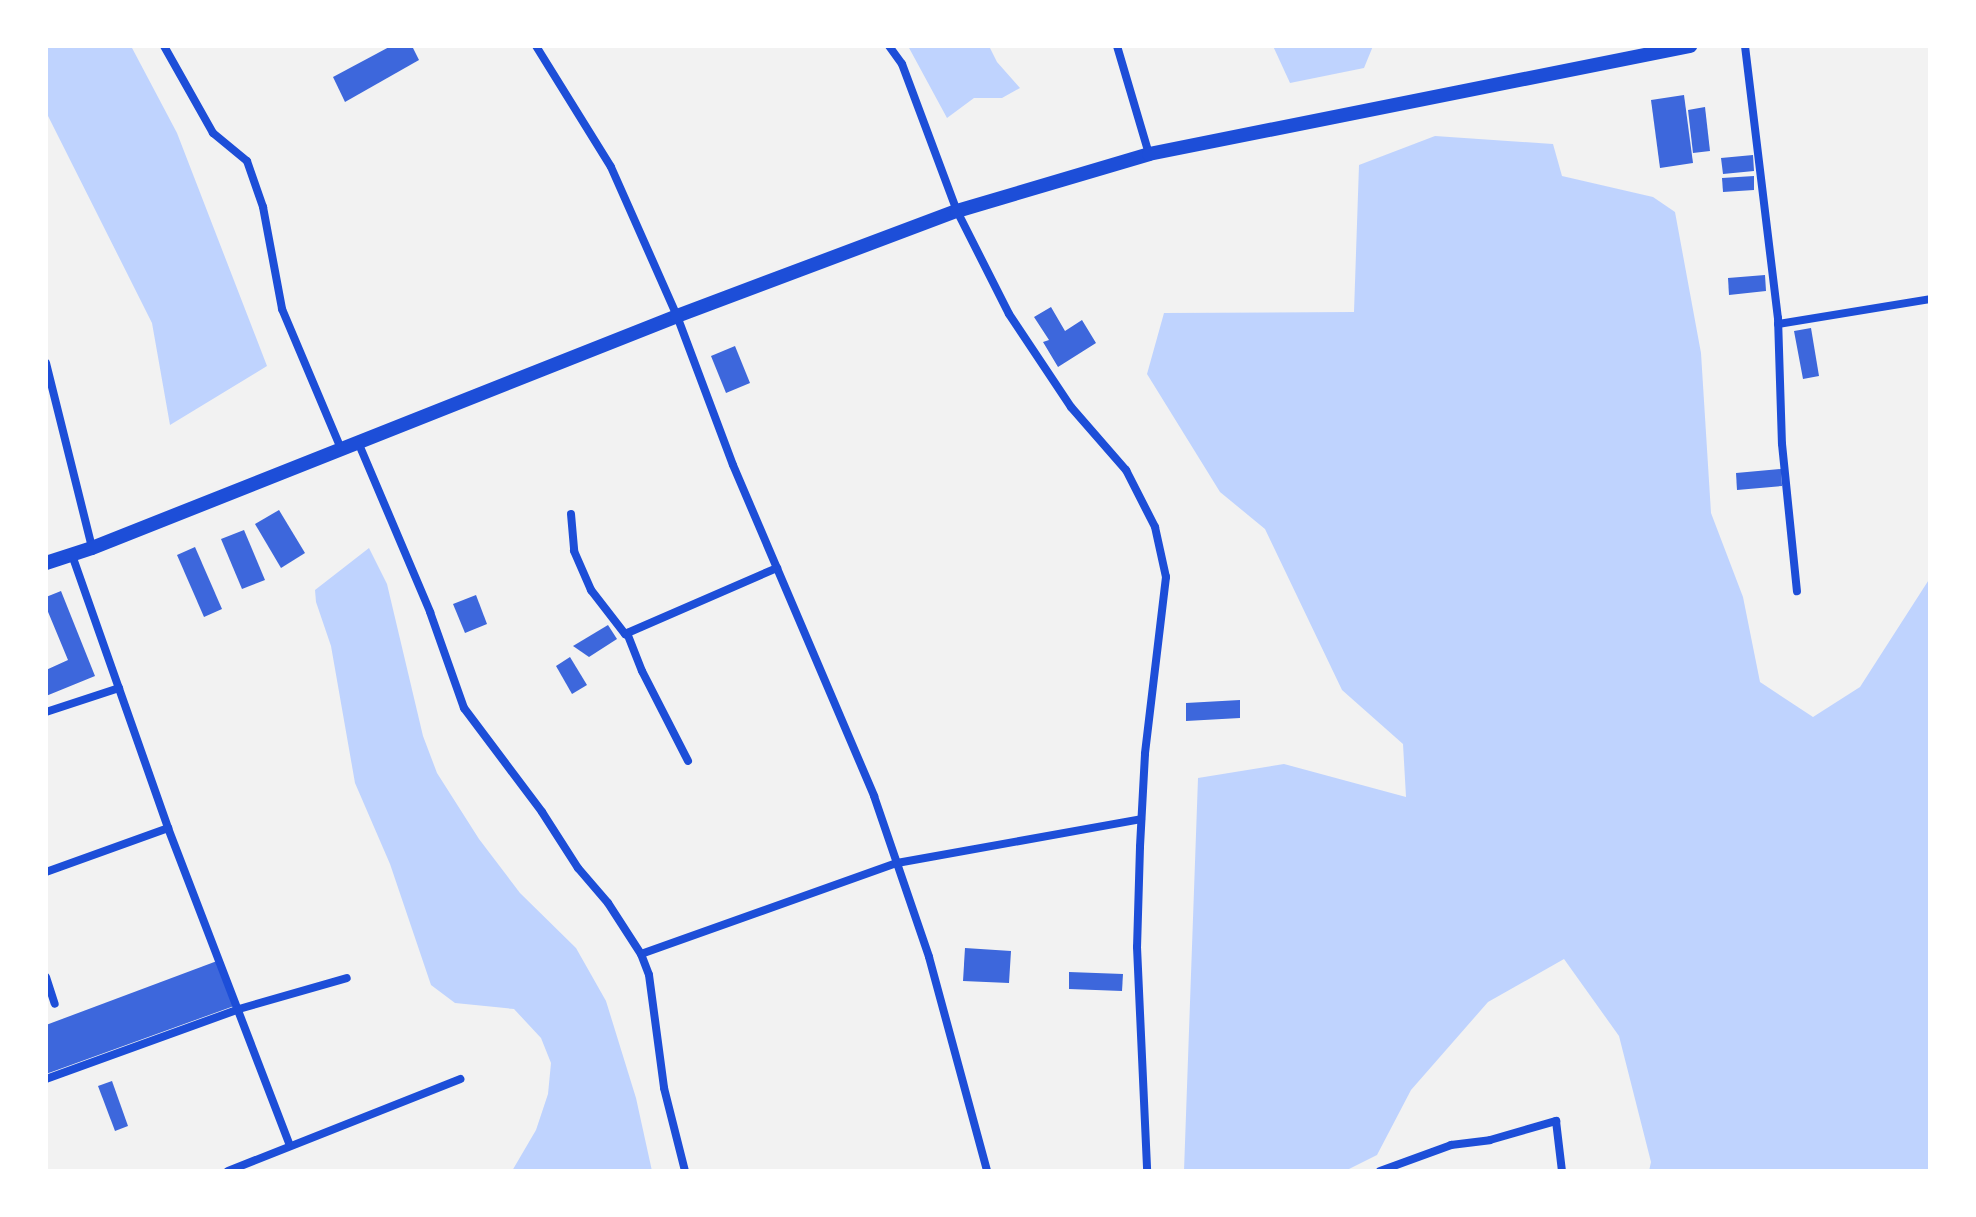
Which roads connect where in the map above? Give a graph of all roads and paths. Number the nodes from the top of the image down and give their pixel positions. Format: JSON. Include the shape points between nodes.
{"nodes":[{"id":1,"x":164,"y":46,"type":"edge"},
{"id":2,"x":536,"y":46,"type":"edge"},
{"id":3,"x":889,"y":46,"type":"edge"},
{"id":4,"x":1117,"y":46,"type":"edge"},
{"id":5,"x":1690,"y":46,"type":"edge"},
{"id":6,"x":1745,"y":46,"type":"edge"},
{"id":7,"x":1149,"y":154,"type":"junction"},
{"id":8,"x":957,"y":211,"type":"junction"},
{"id":9,"x":1930,"y":299,"type":"edge"},
{"id":10,"x":677,"y":316,"type":"junction"},
{"id":11,"x":1778,"y":324,"type":"junction"},
{"id":12,"x":46,"y":363,"type":"edge"},
{"id":13,"x":358,"y":442,"type":"junction"},
{"id":14,"x":341,"y":449,"type":"junction"},
{"id":15,"x":571,"y":514,"type":"dead end"},
{"id":16,"x":92,"y":548,"type":"junction"},
{"id":17,"x":72,"y":555,"type":"junction"},
{"id":18,"x":46,"y":563,"type":"edge"},
{"id":19,"x":777,"y":568,"type":"junction"},
{"id":20,"x":1797,"y":591,"type":"dead end"},
{"id":21,"x":627,"y":633,"type":"junction"},
{"id":22,"x":119,"y":688,"type":"junction"},
{"id":23,"x":46,"y":712,"type":"edge"},
{"id":24,"x":688,"y":761,"type":"dead end"},
{"id":25,"x":1141,"y":819,"type":"junction"},
{"id":26,"x":168,"y":828,"type":"junction"},
{"id":27,"x":897,"y":863,"type":"junction"},
{"id":28,"x":46,"y":872,"type":"edge"},
{"id":29,"x":641,"y":954,"type":"junction"},
{"id":30,"x":46,"y":977,"type":"edge"},
{"id":31,"x":347,"y":978,"type":"dead end"},
{"id":32,"x":55,"y":1004,"type":"dead end"},
{"id":33,"x":239,"y":1009,"type":"junction"},
{"id":34,"x":46,"y":1079,"type":"edge"},
{"id":35,"x":460,"y":1079,"type":"dead end"},
{"id":36,"x":290,"y":1145,"type":"junction"},
{"id":37,"x":228,"y":1171,"type":"edge"},
{"id":38,"x":685,"y":1171,"type":"edge"},
{"id":39,"x":987,"y":1171,"type":"edge"},
{"id":40,"x":1147,"y":1171,"type":"edge"},
{"id":41,"x":1380,"y":1171,"type":"edge"},
{"id":42,"x":1562,"y":1171,"type":"edge"}],
"edges":[{"from":1,"to":14,"type":"street","via":[[213,133],[247,161],[263,207],[282,309]]},
{"from":2,"to":10,"type":"street","via":[[611,167]]},
{"from":3,"to":8,"type":"street","via":[[902,64]]},
{"from":4,"to":7,"type":"street"},
{"from":5,"to":7,"type":"main road"},
{"from":6,"to":11,"type":"street"},
{"from":7,"to":8,"type":"main road"},
{"from":8,"to":10,"type":"main road"},
{"from":8,"to":25,"type":"street","via":[[1009,314],[1071,407],[1126,470],[1155,527],[1166,577]]},
{"from":9,"to":11,"type":"street"},
{"from":10,"to":13,"type":"main road"},
{"from":10,"to":19,"type":"street"},
{"from":11,"to":20,"type":"street","via":[[1782,444]]},
{"from":12,"to":16,"type":"street"},
{"from":13,"to":14,"type":"main road"},
{"from":13,"to":29,"type":"street","via":[[464,708]]},
{"from":14,"to":16,"type":"main road"},
{"from":15,"to":21,"type":"street","via":[[574,551],[591,590]]},
{"from":16,"to":17,"type":"main road"},
{"from":17,"to":18,"type":"main road"},
{"from":17,"to":22,"type":"street"},
{"from":19,"to":21,"type":"street"},
{"from":19,"to":27,"type":"street"},
{"from":21,"to":24,"type":"street"},
{"from":22,"to":23,"type":"street"},
{"from":22,"to":26,"type":"street"},
{"from":25,"to":27,"type":"street"},
{"from":25,"to":40,"type":"street","via":[[1137,947]]},
{"from":26,"to":28,"type":"street"},
{"from":26,"to":33,"type":"street"},
{"from":27,"to":29,"type":"street"},
{"from":27,"to":39,"type":"street","via":[[929,957]]},
{"from":29,"to":38,"type":"street","via":[[649,975],[664,1088]]},
{"from":30,"to":32,"type":"street"},
{"from":31,"to":33,"type":"street"},
{"from":33,"to":34,"type":"street"},
{"from":33,"to":36,"type":"street"},
{"from":35,"to":36,"type":"street"},
{"from":36,"to":37,"type":"street"},
{"from":41,"to":42,"type":"street","via":[[1451,1145],[1556,1121]]}]}
